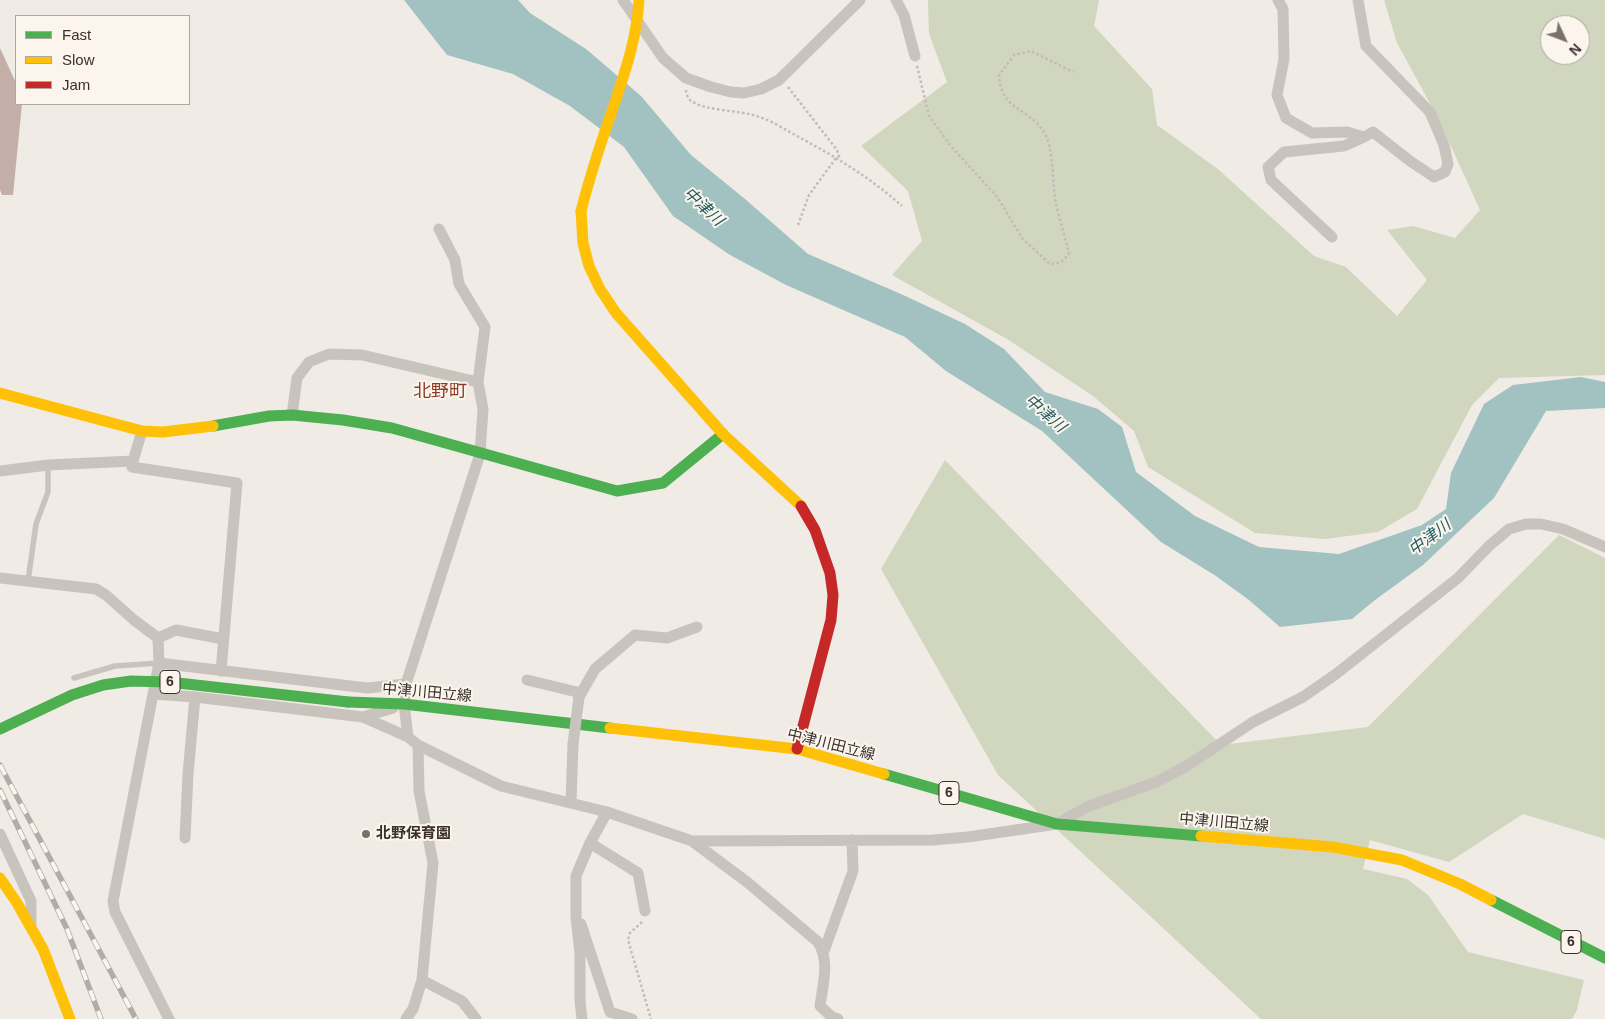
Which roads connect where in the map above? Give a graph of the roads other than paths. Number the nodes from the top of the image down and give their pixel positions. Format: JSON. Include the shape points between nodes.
{"nodes":[{"id":1,"x":623,"y":0,"type":"edge"},
{"id":2,"x":639,"y":0,"type":"edge"},
{"id":3,"x":860,"y":0,"type":"edge"},
{"id":4,"x":896,"y":0,"type":"edge"},
{"id":5,"x":1278,"y":0,"type":"edge"},
{"id":6,"x":1358,"y":0,"type":"edge"},
{"id":7,"x":915,"y":56,"type":"road end"},
{"id":8,"x":1364,"y":137,"type":"junction"},
{"id":9,"x":439,"y":229,"type":"dead end"},
{"id":10,"x":1332,"y":237,"type":"dead end"},
{"id":11,"x":478,"y":382,"type":"junction"},
{"id":12,"x":0,"y":393,"type":"edge"},
{"id":13,"x":292,"y":415,"type":"junction"},
{"id":14,"x":142,"y":431,"type":"junction"},
{"id":15,"x":723,"y":434,"type":"junction"},
{"id":16,"x":480,"y":454,"type":"junction"},
{"id":17,"x":133,"y":462,"type":"junction"},
{"id":18,"x":48,"y":465,"type":"junction"},
{"id":19,"x":0,"y":471,"type":"edge"},
{"id":20,"x":1605,"y":547,"type":"edge"},
{"id":21,"x":0,"y":578,"type":"edge"},
{"id":22,"x":28,"y":581,"type":"junction"},
{"id":23,"x":697,"y":627,"type":"dead end"},
{"id":24,"x":158,"y":638,"type":"junction"},
{"id":25,"x":223,"y":639,"type":"junction"},
{"id":26,"x":159,"y":663,"type":"junction"},
{"id":27,"x":221,"y":671,"type":"junction"},
{"id":28,"x":74,"y":678,"type":"dead end"},
{"id":29,"x":527,"y":680,"type":"dead end"},
{"id":30,"x":406,"y":684,"type":"junction"},
{"id":31,"x":153,"y":694,"type":"junction"},
{"id":32,"x":580,"y":695,"type":"junction"},
{"id":33,"x":195,"y":697,"type":"junction"},
{"id":34,"x":404,"y":704,"type":"junction"},
{"id":35,"x":363,"y":718,"type":"junction"},
{"id":36,"x":0,"y":729,"type":"edge"},
{"id":37,"x":408,"y":737,"type":"junction"},
{"id":38,"x":418,"y":745,"type":"junction"},
{"id":39,"x":797,"y":749,"type":"junction"},
{"id":40,"x":571,"y":802,"type":"junction"},
{"id":41,"x":607,"y":812,"type":"junction"},
{"id":42,"x":1057,"y":824,"type":"junction"},
{"id":43,"x":0,"y":834,"type":"edge"},
{"id":44,"x":185,"y":838,"type":"dead end"},
{"id":45,"x":852,"y":840,"type":"junction"},
{"id":46,"x":692,"y":841,"type":"junction"},
{"id":47,"x":590,"y":843,"type":"junction"},
{"id":48,"x":0,"y":878,"type":"edge"},
{"id":49,"x":644,"y":911,"type":"road end"},
{"id":50,"x":576,"y":916,"type":"junction"},
{"id":51,"x":31,"y":926,"type":"junction"},
{"id":52,"x":824,"y":951,"type":"junction"},
{"id":53,"x":1605,"y":958,"type":"edge"},
{"id":54,"x":422,"y":980,"type":"junction"},
{"id":55,"x":70,"y":1019,"type":"edge"},
{"id":56,"x":169,"y":1019,"type":"edge"},
{"id":57,"x":406,"y":1019,"type":"edge"},
{"id":58,"x":476,"y":1019,"type":"edge"},
{"id":59,"x":582,"y":1019,"type":"edge"},
{"id":60,"x":632,"y":1019,"type":"edge"},
{"id":61,"x":838,"y":1019,"type":"edge"}],
"edges":[{"from":1,"to":3,"type":"street","via":[[664,58],[689,79],[710,87],[744,93],[761,89],[782,77]]},
{"from":2,"to":15,"type":"street","bridge":true,"via":[[630,58],[589,177],[581,211],[583,243],[589,266],[616,313]]},
{"from":4,"to":7,"type":"street"},
{"from":5,"to":8,"type":"street","via":[[1283,9],[1284,59],[1277,95],[1286,118],[1312,133],[1347,132]]},
{"from":6,"to":8,"type":"street","via":[[1366,46],[1430,112],[1444,145],[1448,164],[1445,172],[1434,176],[1374,132]]},
{"from":8,"to":10,"type":"street","via":[[1344,146],[1284,152],[1268,167],[1271,180]]},
{"from":9,"to":11,"type":"street","via":[[455,260],[459,284],[485,327]]},
{"from":11,"to":13,"type":"street","via":[[362,355],[328,354],[309,362],[297,378]]},
{"from":11,"to":16,"type":"street","via":[[483,409]]},
{"from":12,"to":14,"type":"street"},
{"from":13,"to":14,"type":"street","via":[[163,432]]},
{"from":13,"to":16,"type":"street","via":[[392,428]]},
{"from":14,"to":17,"type":"street"},
{"from":15,"to":16,"type":"street","via":[[663,483],[617,491]]},
{"from":15,"to":39,"type":"street","via":[[799,503],[815,530],[830,573],[833,595],[831,620]]},
{"from":16,"to":30,"type":"street"},
{"from":17,"to":18,"type":"street"},
{"from":17,"to":25,"type":"street","via":[[132,468],[237,483]]},
{"from":18,"to":19,"type":"street"},
{"from":18,"to":22,"type":"lane","via":[[48,492],[36,524]]},
{"from":20,"to":42,"type":"street","via":[[1563,529],[1541,524],[1509,529],[1440,593],[1302,697],[1253,722],[1185,767],[1156,782],[1087,807]]},
{"from":21,"to":22,"type":"street"},
{"from":22,"to":24,"type":"street","via":[[96,589]]},
{"from":23,"to":32,"type":"street","via":[[667,638],[635,635],[595,668]]},
{"from":24,"to":25,"type":"street","via":[[176,630]]},
{"from":24,"to":26,"type":"street"},
{"from":25,"to":27,"type":"street"},
{"from":26,"to":27,"type":"street"},
{"from":26,"to":28,"type":"lane","via":[[115,666]]},
{"from":26,"to":31,"type":"street"},
{"from":27,"to":30,"type":"street","via":[[367,688]]},
{"from":29,"to":32,"type":"street"},
{"from":30,"to":34,"type":"street"},
{"from":31,"to":33,"type":"street"},
{"from":31,"to":56,"type":"street","via":[[113,901],[115,912]]},
{"from":32,"to":40,"type":"street","bridge":true,"via":[[573,744]]},
{"from":33,"to":35,"type":"street"},
{"from":33,"to":44,"type":"street"},
{"from":34,"to":35,"type":"street"},
{"from":34,"to":36,"type":"street","name":"中津川田立線","number":"6","bridge":true,"via":[[348,702],[145,680],[118,682],[86,690]]},
{"from":34,"to":37,"type":"street"},
{"from":34,"to":39,"type":"street","name":"中津川田立線","number":"6"},
{"from":35,"to":37,"type":"street"},
{"from":37,"to":38,"type":"street"},
{"from":38,"to":40,"type":"street","via":[[501,786]]},
{"from":38,"to":54,"type":"street","via":[[419,790],[433,863]]},
{"from":39,"to":42,"type":"street","name":"中津川田立線","number":"6"},
{"from":40,"to":41,"type":"street"},
{"from":41,"to":46,"type":"street"},
{"from":41,"to":47,"type":"street"},
{"from":42,"to":45,"type":"street","via":[[933,840]]},
{"from":42,"to":53,"type":"street","name":"中津川田立線","number":"6","via":[[1333,846],[1402,860],[1460,884]]},
{"from":43,"to":51,"type":"street","via":[[31,901]]},
{"from":45,"to":46,"type":"street"},
{"from":45,"to":52,"type":"street","via":[[853,871]]},
{"from":46,"to":52,"type":"street","via":[[754,888],[818,942]]},
{"from":47,"to":49,"type":"street","via":[[638,873]]},
{"from":47,"to":50,"type":"street","via":[[576,876]]},
{"from":48,"to":51,"type":"street"},
{"from":50,"to":59,"type":"street"},
{"from":50,"to":60,"type":"street","via":[[583,926],[610,1012]]},
{"from":51,"to":55,"type":"street"},
{"from":52,"to":61,"type":"street","via":[[826,961],[820,1006]]},
{"from":54,"to":57,"type":"street","via":[[413,1009]]},
{"from":54,"to":58,"type":"street","via":[[462,1001]]}]}
